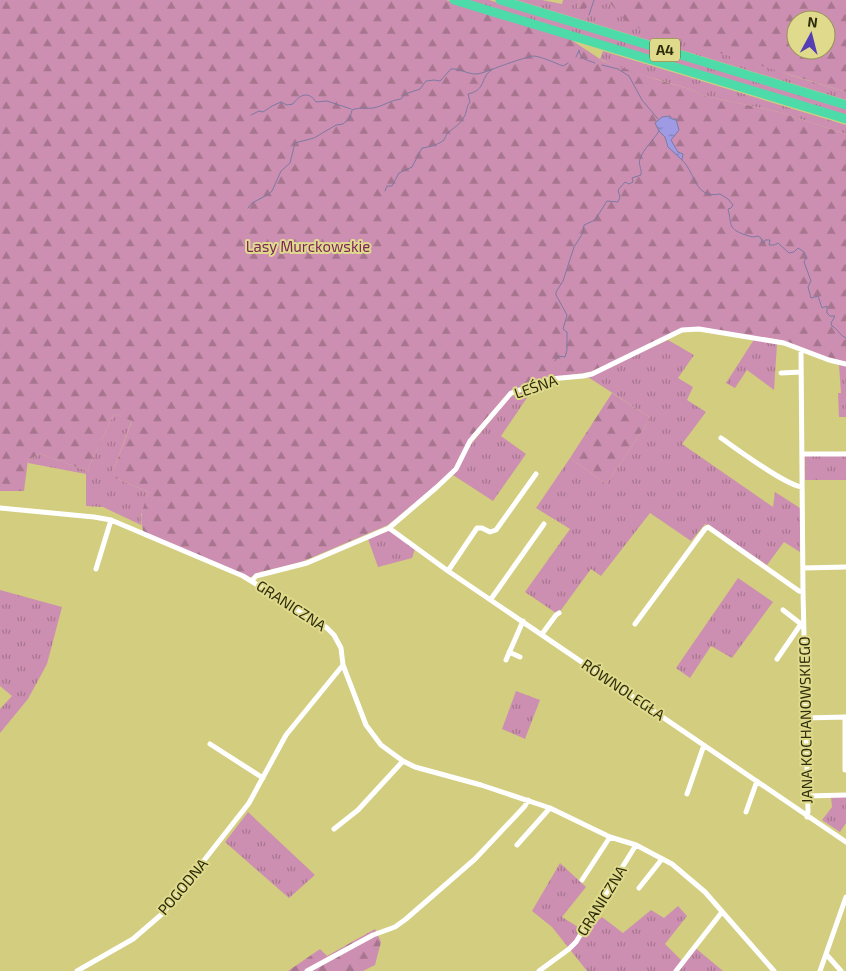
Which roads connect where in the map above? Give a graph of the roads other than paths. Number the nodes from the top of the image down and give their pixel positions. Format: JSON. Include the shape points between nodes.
{"nodes":[{"id":1,"x":454,"y":0,"type":"edge"},
{"id":2,"x":500,"y":0,"type":"edge"},
{"id":3,"x":846,"y":105,"type":"edge"},
{"id":4,"x":846,"y":119,"type":"edge"},
{"id":5,"x":801,"y":350,"type":"junction"},
{"id":6,"x":846,"y":364,"type":"edge"},
{"id":7,"x":801,"y":372,"type":"junction"},
{"id":8,"x":781,"y":373,"type":"dead end"},
{"id":9,"x":721,"y":438,"type":"dead end"},
{"id":10,"x":802,"y":454,"type":"junction"},
{"id":11,"x":846,"y":454,"type":"edge"},
{"id":12,"x":536,"y":474,"type":"dead end"},
{"id":13,"x":802,"y":487,"type":"junction"},
{"id":14,"x":0,"y":508,"type":"edge"},
{"id":15,"x":111,"y":520,"type":"junction"},
{"id":16,"x":544,"y":524,"type":"dead end"},
{"id":17,"x":389,"y":528,"type":"junction"},
{"id":18,"x":846,"y":567,"type":"edge"},
{"id":19,"x":803,"y":568,"type":"junction"},
{"id":20,"x":96,"y":569,"type":"dead end"},
{"id":21,"x":448,"y":570,"type":"junction"},
{"id":22,"x":252,"y":581,"type":"junction"},
{"id":23,"x":803,"y":592,"type":"junction"},
{"id":24,"x":491,"y":599,"type":"junction"},
{"id":25,"x":783,"y":610,"type":"dead end"},
{"id":26,"x":559,"y":613,"type":"dead end"},
{"id":27,"x":523,"y":621,"type":"junction"},
{"id":28,"x":635,"y":624,"type":"dead end"},
{"id":29,"x":802,"y":624,"type":"junction"},
{"id":30,"x":542,"y":634,"type":"junction"},
{"id":31,"x":510,"y":652,"type":"junction"},
{"id":32,"x":520,"y":657,"type":"dead end"},
{"id":33,"x":777,"y":659,"type":"dead end"},
{"id":34,"x":506,"y":660,"type":"dead end"},
{"id":35,"x":343,"y":666,"type":"junction"},
{"id":36,"x":846,"y":717,"type":"edge"},
{"id":37,"x":805,"y":718,"type":"junction"},
{"id":38,"x":210,"y":744,"type":"dead end"},
{"id":39,"x":704,"y":745,"type":"junction"},
{"id":40,"x":846,"y":752,"type":"edge"},
{"id":41,"x":402,"y":761,"type":"junction"},
{"id":42,"x":845,"y":770,"type":"edge"},
{"id":43,"x":263,"y":778,"type":"junction"},
{"id":44,"x":757,"y":782,"type":"junction"},
{"id":45,"x":686,"y":794,"type":"dead end"},
{"id":46,"x":846,"y":795,"type":"edge"},
{"id":47,"x":806,"y":796,"type":"junction"},
{"id":48,"x":528,"y":800,"type":"junction"},
{"id":49,"x":550,"y":808,"type":"junction"},
{"id":50,"x":746,"y":812,"type":"dead end"},
{"id":51,"x":806,"y":816,"type":"junction"},
{"id":52,"x":334,"y":829,"type":"dead end"},
{"id":53,"x":610,"y":837,"type":"junction"},
{"id":54,"x":846,"y":842,"type":"edge"},
{"id":55,"x":516,"y":845,"type":"dead end"},
{"id":56,"x":636,"y":845,"type":"junction"},
{"id":57,"x":662,"y":859,"type":"junction"},
{"id":58,"x":582,"y":880,"type":"dead end"},
{"id":59,"x":639,"y":888,"type":"dead end"},
{"id":60,"x":846,"y":897,"type":"edge"},
{"id":61,"x":722,"y":912,"type":"junction"},
{"id":62,"x":826,"y":954,"type":"junction"},
{"id":63,"x":309,"y":970,"type":"edge"},
{"id":64,"x":77,"y":971,"type":"edge"},
{"id":65,"x":539,"y":971,"type":"edge"},
{"id":66,"x":676,"y":971,"type":"edge"},
{"id":67,"x":774,"y":971,"type":"edge"},
{"id":68,"x":820,"y":971,"type":"edge"},
{"id":69,"x":841,"y":971,"type":"edge"}],
"edges":[{"from":1,"to":4,"type":"highway","number":"A4"},
{"from":2,"to":3,"type":"highway","number":"A4"},
{"from":5,"to":6,"type":"street","name":"LEŚNA"},
{"from":5,"to":7,"type":"street","name":"JANA KOCHANOWSKIEGO"},
{"from":5,"to":17,"type":"street","name":"LEŚNA","via":[[784,343],[690,328],[592,374],[550,379],[511,393],[470,441],[456,469]]},
{"from":7,"to":8,"type":"street"},
{"from":7,"to":10,"type":"street","name":"JANA KOCHANOWSKIEGO"},
{"from":9,"to":13,"type":"street","via":[[773,473]]},
{"from":10,"to":11,"type":"street"},
{"from":10,"to":13,"type":"street","name":"JANA KOCHANOWSKIEGO"},
{"from":12,"to":21,"type":"street","via":[[496,530],[490,532],[478,528]]},
{"from":13,"to":19,"type":"street","name":"JANA KOCHANOWSKIEGO"},
{"from":14,"to":15,"type":"street","name":"GRANICZNA"},
{"from":15,"to":20,"type":"street"},
{"from":15,"to":22,"type":"street","name":"GRANICZNA"},
{"from":16,"to":24,"type":"street"},
{"from":17,"to":21,"type":"street","name":"RÓWNOLEGŁA"},
{"from":17,"to":22,"type":"street","name":"LEŚNA","via":[[307,563],[256,576]]},
{"from":18,"to":19,"type":"street"},
{"from":19,"to":23,"type":"street","name":"JANA KOCHANOWSKIEGO"},
{"from":21,"to":24,"type":"street","name":"RÓWNOLEGŁA"},
{"from":22,"to":35,"type":"street","name":"GRANICZNA","via":[[334,634],[341,648]]},
{"from":23,"to":28,"type":"street","via":[[708,527]]},
{"from":23,"to":29,"type":"street","name":"JANA KOCHANOWSKIEGO"},
{"from":24,"to":27,"type":"street","name":"RÓWNOLEGŁA"},
{"from":25,"to":29,"type":"street","name":"JANA KOCHANOWSKIEGO"},
{"from":26,"to":30,"type":"street"},
{"from":27,"to":30,"type":"street","name":"RÓWNOLEGŁA"},
{"from":27,"to":31,"type":"street"},
{"from":29,"to":33,"type":"street","name":"JANA KOCHANOWSKIEGO"},
{"from":29,"to":37,"type":"street","name":"JANA KOCHANOWSKIEGO"},
{"from":30,"to":39,"type":"street","name":"RÓWNOLEGŁA"},
{"from":31,"to":32,"type":"street"},
{"from":31,"to":34,"type":"street"},
{"from":35,"to":41,"type":"street","name":"GRANICZNA","via":[[366,725],[381,745]]},
{"from":35,"to":43,"type":"street","name":"POGODNA","via":[[286,735]]},
{"from":36,"to":37,"type":"street"},
{"from":36,"to":40,"type":"street"},
{"from":37,"to":47,"type":"street","name":"JANA KOCHANOWSKIEGO"},
{"from":38,"to":43,"type":"street"},
{"from":39,"to":44,"type":"street","name":"RÓWNOLEGŁA"},
{"from":39,"to":45,"type":"street"},
{"from":40,"to":42,"type":"street"},
{"from":41,"to":48,"type":"street","name":"GRANICZNA"},
{"from":41,"to":52,"type":"street","via":[[362,806]]},
{"from":43,"to":64,"type":"street","name":"POGODNA","via":[[239,816],[162,914],[132,939]]},
{"from":44,"to":50,"type":"street"},
{"from":44,"to":51,"type":"street","name":"RÓWNOLEGŁA"},
{"from":46,"to":47,"type":"street"},
{"from":47,"to":51,"type":"street","name":"JANA KOCHANOWSKIEGO"},
{"from":48,"to":49,"type":"street","name":"GRANICZNA"},
{"from":48,"to":63,"type":"street","via":[[475,859],[406,919]]},
{"from":49,"to":53,"type":"street","name":"GRANICZNA"},
{"from":49,"to":55,"type":"street"},
{"from":51,"to":54,"type":"street","name":"RÓWNOLEGŁA"},
{"from":53,"to":56,"type":"street","name":"GRANICZNA"},
{"from":53,"to":58,"type":"street","name":"GRANICZNA"},
{"from":56,"to":57,"type":"street","name":"GRANICZNA"},
{"from":56,"to":65,"type":"street","name":"GRANICZNA","via":[[584,932],[569,949]]},
{"from":57,"to":59,"type":"street","name":"GRANICZNA"},
{"from":57,"to":61,"type":"street","name":"GRANICZNA","via":[[705,892]]},
{"from":60,"to":62,"type":"street"},
{"from":61,"to":66,"type":"street"},
{"from":61,"to":67,"type":"street","name":"GRANICZNA"},
{"from":62,"to":68,"type":"street"},
{"from":62,"to":69,"type":"street"}]}
